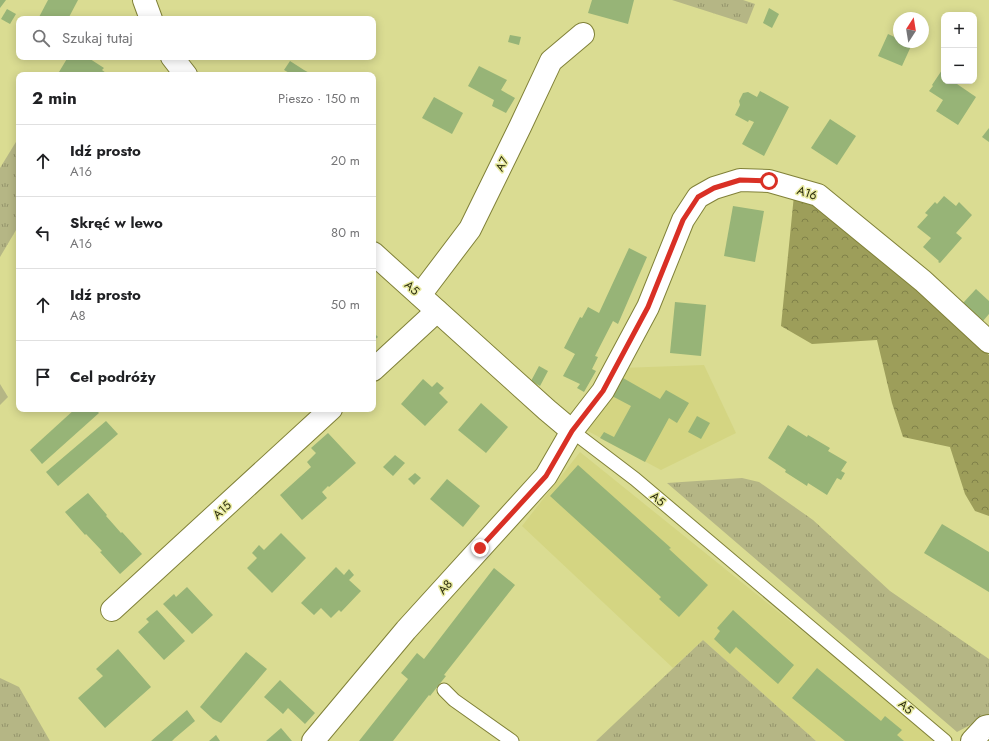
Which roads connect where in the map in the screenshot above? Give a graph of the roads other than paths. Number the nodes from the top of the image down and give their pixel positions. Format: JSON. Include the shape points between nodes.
{"nodes":[{"id":1,"x":144,"y":0,"type":"edge"},
{"id":2,"x":150,"y":16,"type":"edge"},
{"id":3,"x":583,"y":34,"type":"dead end"},
{"id":4,"x":174,"y":60,"type":"edge"},
{"id":5,"x":184,"y":72,"type":"edge"},
{"id":6,"x":376,"y":256,"type":"edge"},
{"id":7,"x":420,"y":295,"type":"junction"},
{"id":8,"x":437,"y":311,"type":"junction"},
{"id":9,"x":989,"y":342,"type":"edge"},
{"id":10,"x":376,"y":367,"type":"edge"},
{"id":11,"x":328,"y":412,"type":"edge"},
{"id":12,"x":572,"y":431,"type":"junction"},
{"id":13,"x":112,"y":610,"type":"dead end"},
{"id":14,"x":444,"y":690,"type":"dead end"},
{"id":15,"x":989,"y":726,"type":"edge"},
{"id":16,"x":312,"y":741,"type":"edge"},
{"id":17,"x":512,"y":741,"type":"edge"},
{"id":18,"x":945,"y":741,"type":"edge"},
{"id":19,"x":972,"y":741,"type":"edge"}],
"edges":[{"from":1,"to":2,"type":"street"},
{"from":3,"to":7,"type":"street","name":"A7","via":[[551,61],[470,229]]},
{"from":4,"to":5,"type":"street"},
{"from":6,"to":7,"type":"street","name":"A5"},
{"from":7,"to":8,"type":"street","name":"A5"},
{"from":8,"to":10,"type":"street"},
{"from":8,"to":12,"type":"street","name":"A5"},
{"from":9,"to":12,"type":"street","name":"A16","via":[[923,281],[818,195],[769,181],[740,180],[714,188],[698,197],[683,220],[648,307],[603,391]]},
{"from":11,"to":13,"type":"street","name":"A15"},
{"from":12,"to":16,"type":"street","name":"A8","via":[[546,476],[406,630]]},
{"from":12,"to":18,"type":"lane","name":"A5","via":[[635,479]]},
{"from":14,"to":17,"type":"lane"},
{"from":15,"to":19,"type":"street"}]}
